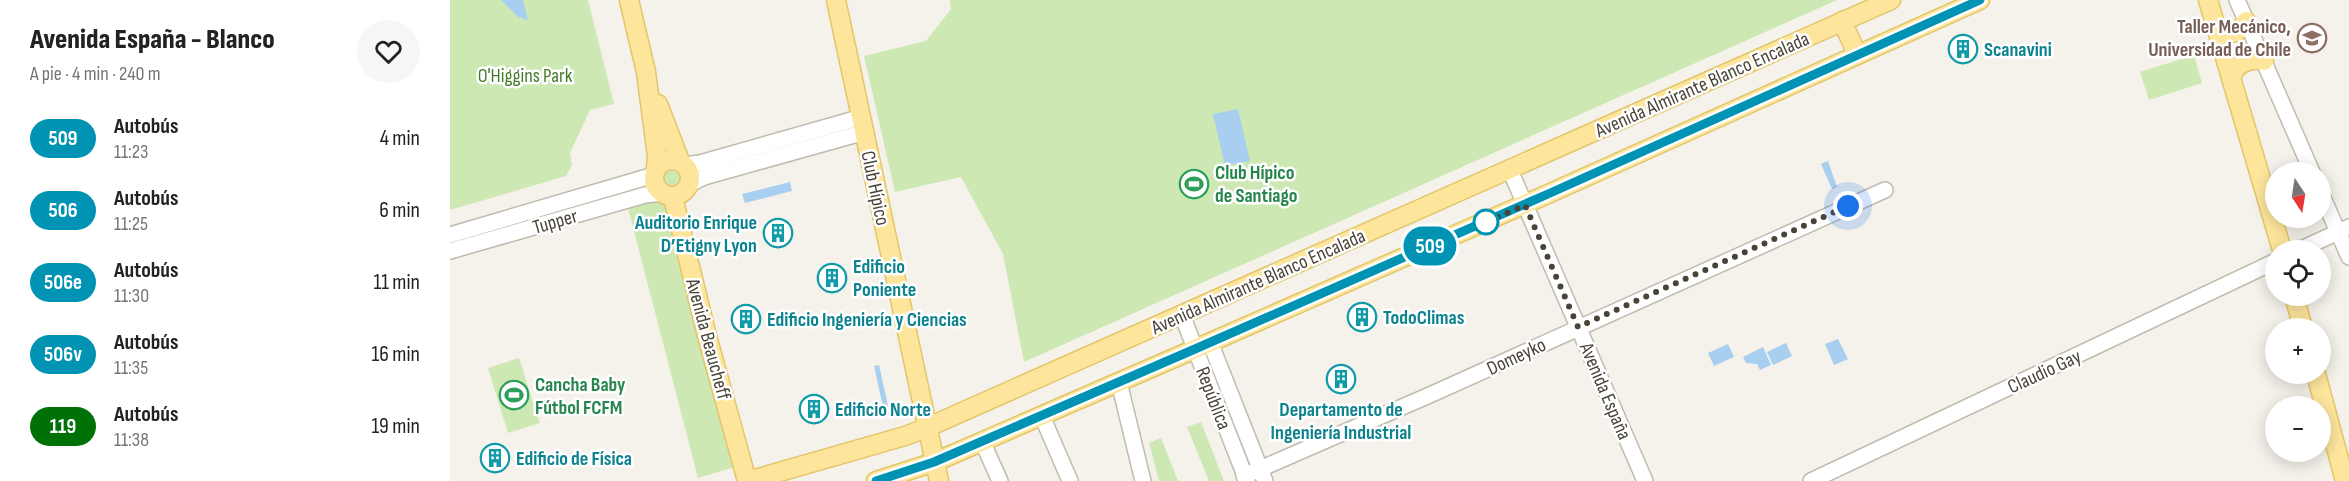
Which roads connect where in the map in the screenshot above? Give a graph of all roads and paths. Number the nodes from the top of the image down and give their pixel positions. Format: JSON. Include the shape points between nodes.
{"nodes":[{"id":1,"x":629,"y":0,"type":"edge"},
{"id":2,"x":836,"y":0,"type":"edge"},
{"id":3,"x":1891,"y":0,"type":"edge"},
{"id":4,"x":1980,"y":0,"type":"edge"},
{"id":5,"x":2208,"y":0,"type":"edge"},
{"id":6,"x":2237,"y":0,"type":"edge"},
{"id":7,"x":1842,"y":21,"type":"junction"},
{"id":8,"x":2247,"y":21,"type":"junction"},
{"id":9,"x":2218,"y":32,"type":"junction"},
{"id":10,"x":1857,"y":54,"type":"junction"},
{"id":11,"x":2264,"y":61,"type":"junction"},
{"id":12,"x":646,"y":72,"type":"junction"},
{"id":13,"x":2231,"y":75,"type":"junction"},
{"id":14,"x":863,"y":124,"type":"junction"},
{"id":15,"x":2308,"y":162,"type":"edge"},
{"id":16,"x":683,"y":163,"type":"junction"},
{"id":17,"x":1510,"y":170,"type":"junction"},
{"id":18,"x":655,"y":172,"type":"junction"},
{"id":19,"x":690,"y":184,"type":"junction"},
{"id":20,"x":1885,"y":189,"type":"dead end"},
{"id":21,"x":667,"y":195,"type":"junction"},
{"id":22,"x":1525,"y":205,"type":"junction"},
{"id":23,"x":2331,"y":208,"type":"edge"},
{"id":24,"x":2344,"y":229,"type":"edge"},
{"id":25,"x":450,"y":235,"type":"edge"},
{"id":26,"x":2279,"y":240,"type":"edge"},
{"id":27,"x":2320,"y":240,"type":"edge"},
{"id":28,"x":450,"y":251,"type":"edge"},
{"id":29,"x":2349,"y":257,"type":"edge"},
{"id":30,"x":2265,"y":266,"type":"edge"},
{"id":31,"x":1182,"y":315,"type":"junction"},
{"id":32,"x":1578,"y":327,"type":"junction"},
{"id":33,"x":1203,"y":346,"type":"junction"},
{"id":34,"x":1119,"y":382,"type":"junction"},
{"id":35,"x":2319,"y":384,"type":"edge"},
{"id":36,"x":1042,"y":416,"type":"junction"},
{"id":37,"x":926,"y":428,"type":"junction"},
{"id":38,"x":982,"y":441,"type":"junction"},
{"id":39,"x":934,"y":462,"type":"junction"},
{"id":40,"x":1263,"y":475,"type":"edge"},
{"id":41,"x":1245,"y":478,"type":"edge"},
{"id":42,"x":748,"y":481,"type":"edge"},
{"id":43,"x":876,"y":481,"type":"edge"},
{"id":44,"x":939,"y":481,"type":"edge"},
{"id":45,"x":1000,"y":481,"type":"edge"},
{"id":46,"x":1070,"y":481,"type":"edge"},
{"id":47,"x":1143,"y":481,"type":"edge"},
{"id":48,"x":1645,"y":481,"type":"edge"},
{"id":49,"x":1811,"y":481,"type":"edge"},
{"id":50,"x":2345,"y":481,"type":"edge"}],
"edges":[{"from":1,"to":12,"type":"main road"},
{"from":2,"to":14,"type":"main road","name":"Club Hípico"},
{"from":3,"to":7,"type":"main road","name":"Avenida Almirante Blanco Encalada"},
{"from":4,"to":10,"type":"main road","name":"Avenida Almirante Blanco Encalada"},
{"from":5,"to":9,"type":"main road"},
{"from":6,"to":8,"type":"street"},
{"from":7,"to":10,"type":"main road"},
{"from":7,"to":17,"type":"main road","name":"Avenida Almirante Blanco Encalada"},
{"from":8,"to":9,"type":"main road","via":[[2236,33]]},
{"from":8,"to":11,"type":"street"},
{"from":9,"to":13,"type":"main road"},
{"from":10,"to":22,"type":"main road","name":"Avenida Almirante Blanco Encalada"},
{"from":11,"to":13,"type":"main road","via":[[2242,63]]},
{"from":11,"to":15,"type":"street"},
{"from":12,"to":16,"type":"main road"},
{"from":12,"to":18,"type":"main road","via":[[657,156]]},
{"from":13,"to":26,"type":"main road"},
{"from":14,"to":16,"type":"street","via":[[700,163]]},
{"from":14,"to":19,"type":"street"},
{"from":14,"to":37,"type":"main road","name":"Club Hípico"},
{"from":16,"to":18,"type":"main road","via":[[667,160]]},
{"from":16,"to":19,"type":"main road","via":[[690,174]]},
{"from":17,"to":22,"type":"street","name":"Avenida España"},
{"from":17,"to":31,"type":"main road","name":"Avenida Almirante Blanco Encalada"},
{"from":18,"to":21,"type":"main road","via":[[655,185]]},
{"from":18,"to":25,"type":"street","name":"Tupper"},
{"from":19,"to":21,"type":"main road","via":[[683,193]]},
{"from":20,"to":32,"type":"street","name":"Domeyko"},
{"from":21,"to":28,"type":"street","name":"Tupper","via":[[645,195]]},
{"from":21,"to":42,"type":"main road","name":"Avenida Beaucheff"},
{"from":22,"to":32,"type":"street","name":"Avenida España"},
{"from":22,"to":33,"type":"main road","name":"Avenida Almirante Blanco Encalada"},
{"from":23,"to":24,"type":"street"},
{"from":24,"to":27,"type":"street"},
{"from":24,"to":29,"type":"street"},
{"from":30,"to":49,"type":"street","name":"Claudio Gay"},
{"from":31,"to":33,"type":"street","name":"República"},
{"from":31,"to":37,"type":"main road","name":"Avenida Almirante Blanco Encalada"},
{"from":32,"to":40,"type":"street","name":"Domeyko"},
{"from":32,"to":48,"type":"street","name":"Avenida España"},
{"from":33,"to":34,"type":"main road","name":"Avenida Almirante Blanco Encalada"},
{"from":33,"to":40,"type":"street","name":"República"},
{"from":33,"to":41,"type":"street","name":"República"},
{"from":34,"to":36,"type":"main road","name":"Avenida Almirante Blanco Encalada"},
{"from":34,"to":47,"type":"street"},
{"from":35,"to":50,"type":"main road"},
{"from":36,"to":38,"type":"main road","name":"Avenida Almirante Blanco Encalada"},
{"from":36,"to":46,"type":"street"},
{"from":37,"to":39,"type":"main road","name":"Club Hípico"},
{"from":37,"to":42,"type":"main road","name":"Avenida Almirante Blanco Encalada"},
{"from":38,"to":39,"type":"main road","name":"Avenida Almirante Blanco Encalada"},
{"from":38,"to":45,"type":"street"},
{"from":39,"to":43,"type":"main road","name":"Avenida Almirante Blanco Encalada"},
{"from":39,"to":44,"type":"main road","name":"Club Hípico"},
{"from":40,"to":41,"type":"street","name":"Domeyko"}]}
